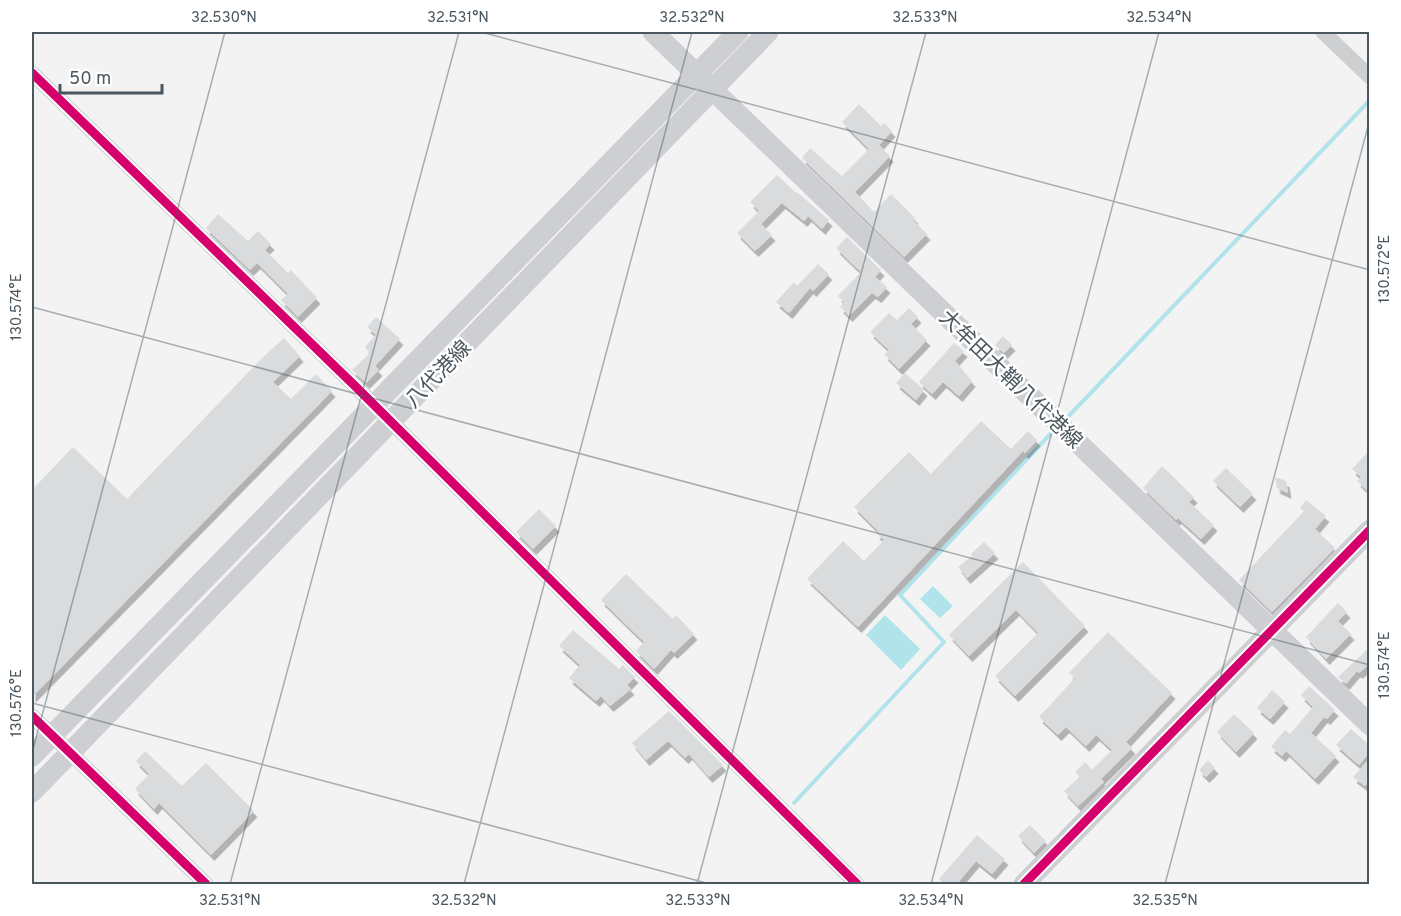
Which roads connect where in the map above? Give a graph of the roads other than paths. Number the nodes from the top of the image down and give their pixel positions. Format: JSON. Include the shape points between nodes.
{"nodes":[{"id":1,"x":653,"y":32,"type":"edge"},
{"id":2,"x":738,"y":32,"type":"edge"},
{"id":3,"x":768,"y":32,"type":"edge"},
{"id":4,"x":1323,"y":32,"type":"edge"},
{"id":5,"x":32,"y":73,"type":"edge"},
{"id":6,"x":697,"y":74,"type":"junction"},
{"id":7,"x":1370,"y":77,"type":"edge"},
{"id":8,"x":712,"y":90,"type":"junction"},
{"id":9,"x":374,"y":405,"type":"junction"},
{"id":10,"x":391,"y":422,"type":"junction"},
{"id":11,"x":1370,"y":530,"type":"edge"},
{"id":12,"x":1271,"y":630,"type":"junction"},
{"id":13,"x":32,"y":716,"type":"edge"},
{"id":14,"x":1370,"y":726,"type":"edge"},
{"id":15,"x":51,"y":736,"type":"junction"},
{"id":16,"x":69,"y":754,"type":"junction"},
{"id":17,"x":32,"y":756,"type":"edge"},
{"id":18,"x":32,"y":792,"type":"edge"},
{"id":19,"x":206,"y":885,"type":"edge"},
{"id":20,"x":857,"y":885,"type":"edge"},
{"id":21,"x":1024,"y":885,"type":"edge"}],
"edges":[{"from":1,"to":6,"type":"main road","name":"大牟田大鞘八代港線"},
{"from":2,"to":6,"type":"main road","name":"八代港線"},
{"from":3,"to":8,"type":"main road","name":"八代港線"},
{"from":4,"to":7,"type":"street"},
{"from":5,"to":9,"type":"street"},
{"from":6,"to":8,"type":"main road","name":"大牟田大鞘八代港線"},
{"from":6,"to":9,"type":"main road","name":"八代港線"},
{"from":8,"to":10,"type":"main road","name":"八代港線"},
{"from":8,"to":12,"type":"main road","name":"大牟田大鞘八代港線"},
{"from":9,"to":10,"type":"street"},
{"from":9,"to":15,"type":"main road","name":"八代港線"},
{"from":10,"to":16,"type":"main road","name":"八代港線"},
{"from":10,"to":20,"type":"street"},
{"from":11,"to":12,"type":"main road"},
{"from":12,"to":14,"type":"main road","name":"大牟田大鞘八代港線"},
{"from":12,"to":21,"type":"main road"},
{"from":13,"to":15,"type":"street"},
{"from":15,"to":16,"type":"street"},
{"from":15,"to":17,"type":"main road","name":"八代港線"},
{"from":16,"to":18,"type":"main road","name":"八代港線"},
{"from":16,"to":19,"type":"street"}]}
